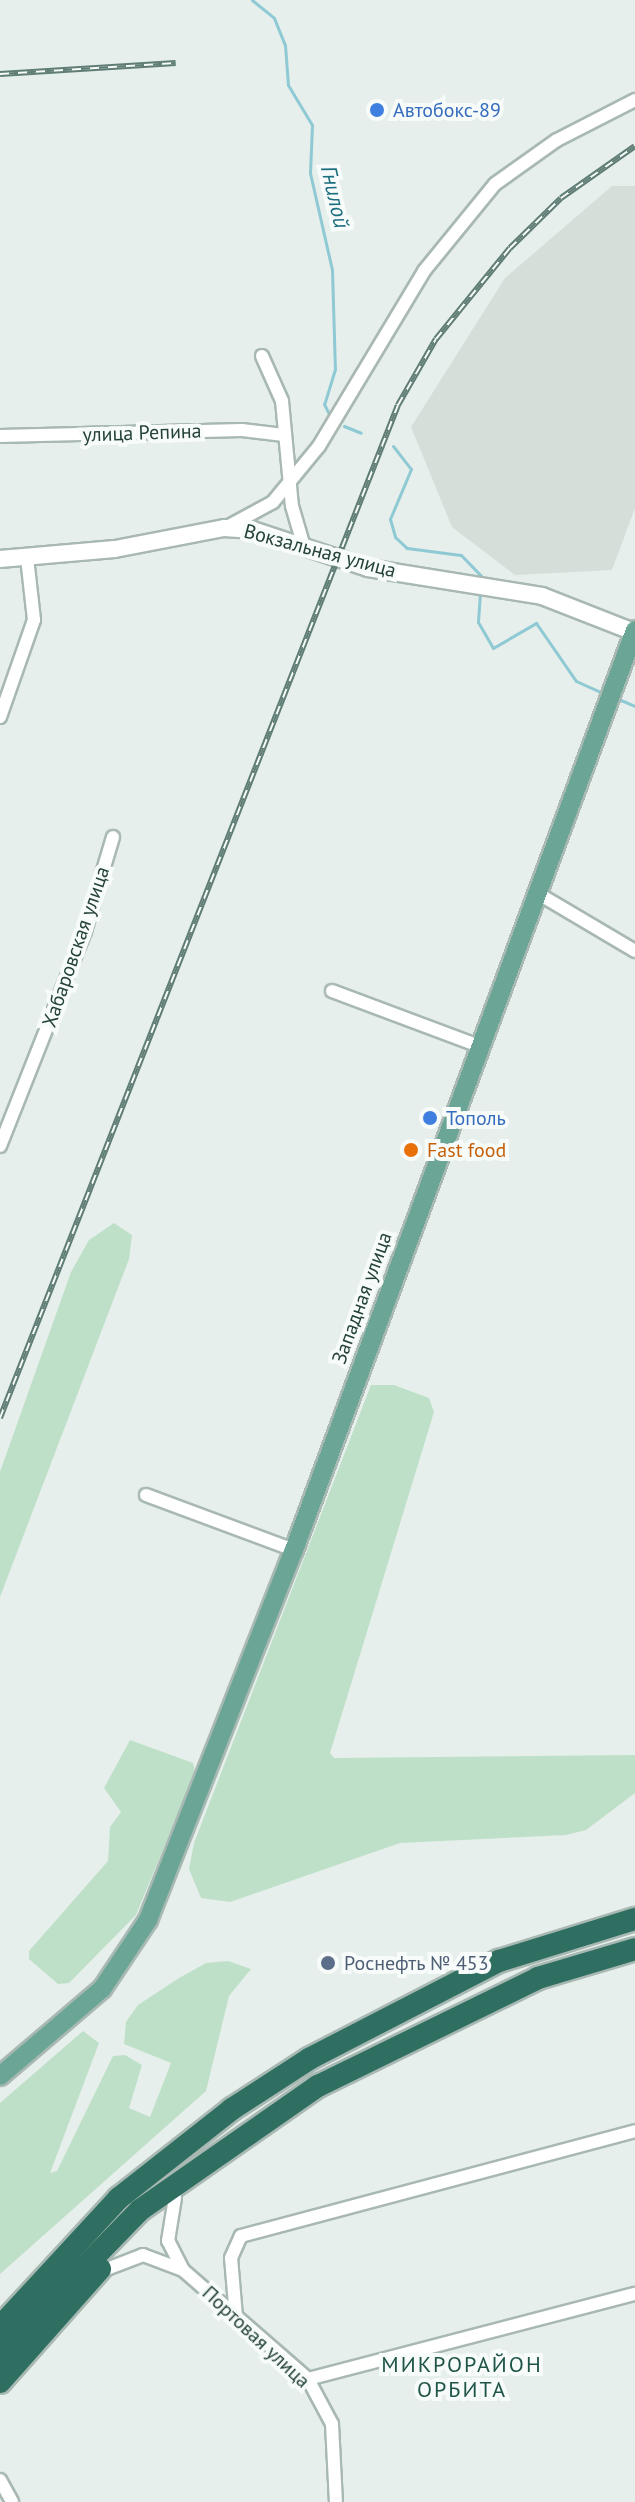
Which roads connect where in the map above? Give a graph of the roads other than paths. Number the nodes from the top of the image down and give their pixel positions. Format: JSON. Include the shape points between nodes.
{"nodes":[{"id":1,"x":635,"y":100,"type":"edge"},
{"id":2,"x":262,"y":356,"type":"dead end"},
{"id":3,"x":284,"y":435,"type":"junction"},
{"id":4,"x":0,"y":436,"type":"edge"},
{"id":5,"x":289,"y":483,"type":"junction"},
{"id":6,"x":224,"y":528,"type":"junction"},
{"id":7,"x":304,"y":547,"type":"junction"},
{"id":8,"x":27,"y":558,"type":"junction"},
{"id":9,"x":0,"y":559,"type":"edge"},
{"id":10,"x":635,"y":631,"type":"edge"},
{"id":11,"x":0,"y":717,"type":"edge"},
{"id":12,"x":113,"y":837,"type":"dead end"},
{"id":13,"x":537,"y":893,"type":"junction"},
{"id":14,"x":635,"y":951,"type":"edge"},
{"id":15,"x":332,"y":991,"type":"dead end"},
{"id":16,"x":479,"y":1046,"type":"junction"},
{"id":17,"x":0,"y":1146,"type":"edge"},
{"id":18,"x":146,"y":1495,"type":"dead end"},
{"id":19,"x":294,"y":1550,"type":"junction"},
{"id":20,"x":635,"y":1919,"type":"edge"},
{"id":21,"x":635,"y":1949,"type":"edge"},
{"id":22,"x":0,"y":2076,"type":"edge"},
{"id":23,"x":635,"y":2131,"type":"edge"},
{"id":24,"x":229,"y":2147,"type":"junction"},
{"id":25,"x":119,"y":2198,"type":"junction"},
{"id":26,"x":175,"y":2198,"type":"junction"},
{"id":27,"x":183,"y":2270,"type":"junction"},
{"id":28,"x":93,"y":2276,"type":"junction"},
{"id":29,"x":635,"y":2294,"type":"edge"},
{"id":30,"x":0,"y":2303,"type":"edge"},
{"id":31,"x":236,"y":2317,"type":"junction"},
{"id":32,"x":0,"y":2327,"type":"edge"},
{"id":33,"x":0,"y":2354,"type":"edge"},
{"id":34,"x":308,"y":2379,"type":"junction"},
{"id":35,"x":0,"y":2382,"type":"edge"},
{"id":36,"x":0,"y":2480,"type":"edge"},
{"id":37,"x":12,"y":2502,"type":"edge"},
{"id":38,"x":336,"y":2502,"type":"edge"}],
"edges":[{"from":1,"to":5,"type":"street","via":[[526,161],[472,209],[424,271],[333,426]]},
{"from":2,"to":3,"type":"street","via":[[282,401]]},
{"from":3,"to":4,"type":"street","name":"улица Репина","via":[[242,430]]},
{"from":3,"to":5,"type":"street"},
{"from":5,"to":6,"type":"street","via":[[254,515]]},
{"from":5,"to":7,"type":"street"},
{"from":6,"to":7,"type":"main road","name":"Вокзальная улица","via":[[273,534]]},
{"from":6,"to":8,"type":"main road","name":"Вокзальная улица"},
{"from":7,"to":10,"type":"main road","name":"Вокзальная улица","via":[[368,568],[530,593]]},
{"from":8,"to":9,"type":"main road","name":"Вокзальная улица"},
{"from":8,"to":11,"type":"street","via":[[34,620]]},
{"from":10,"to":13,"type":"main road","name":"Западная улица"},
{"from":12,"to":17,"type":"street","name":"Хабаровская улица","via":[[74,961]]},
{"from":13,"to":14,"type":"street"},
{"from":13,"to":16,"type":"main road","name":"Западная улица"},
{"from":15,"to":16,"type":"street"},
{"from":16,"to":19,"type":"main road","name":"Западная улица"},
{"from":18,"to":19,"type":"street"},
{"from":19,"to":22,"type":"main road","name":"Западная улица","via":[[174,1860],[116,1974]]},
{"from":20,"to":25,"type":"highway","via":[[499,1961],[441,1987],[232,2109]]},
{"from":21,"to":24,"type":"highway","via":[[538,1978],[446,2020],[318,2086]]},
{"from":23,"to":31,"type":"street","via":[[241,2236],[231,2258]]},
{"from":24,"to":26,"type":"highway"},
{"from":24,"to":33,"type":"highway","via":[[140,2210]]},
{"from":25,"to":30,"type":"highway"},
{"from":25,"to":32,"type":"highway"},
{"from":26,"to":27,"type":"street","via":[[168,2241]]},
{"from":26,"to":28,"type":"highway"},
{"from":27,"to":28,"type":"street","via":[[155,2257],[130,2255]]},
{"from":27,"to":31,"type":"street","name":"Портовая улица"},
{"from":28,"to":35,"type":"highway"},
{"from":29,"to":34,"type":"street"},
{"from":31,"to":34,"type":"street","name":"Портовая улица"},
{"from":34,"to":38,"type":"street","name":"Портовая улица","via":[[332,2424]]},
{"from":36,"to":37,"type":"street"}]}
